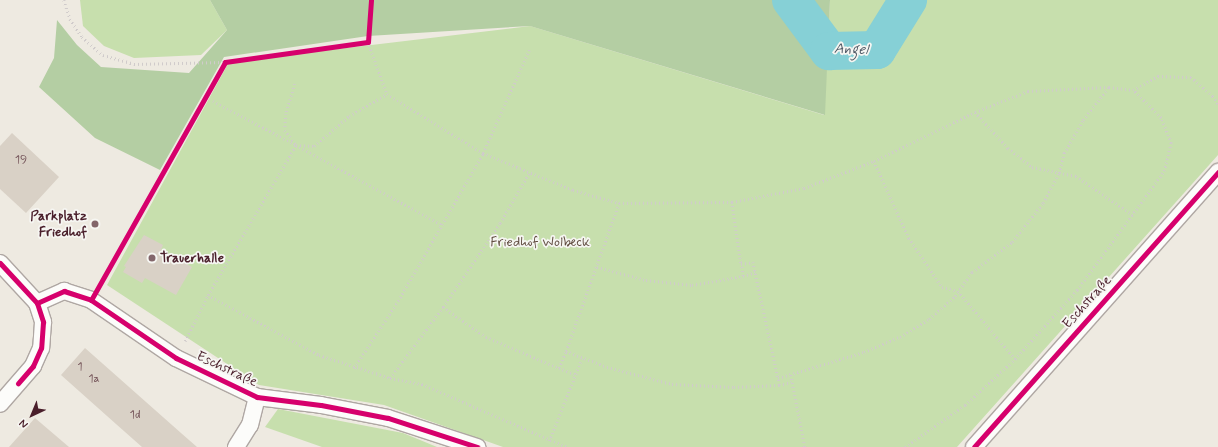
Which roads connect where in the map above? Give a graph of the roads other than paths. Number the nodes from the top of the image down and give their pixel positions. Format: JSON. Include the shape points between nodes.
{"nodes":[{"id":1,"x":1218,"y":172,"type":"edge"},
{"id":2,"x":0,"y":263,"type":"edge"},
{"id":3,"x":37,"y":303,"type":"junction"},
{"id":4,"x":257,"y":397,"type":"junction"},
{"id":5,"x":0,"y":404,"type":"edge"},
{"id":6,"x":236,"y":447,"type":"edge"},
{"id":7,"x":477,"y":447,"type":"edge"},
{"id":8,"x":974,"y":447,"type":"edge"}],
"edges":[{"from":1,"to":8,"type":"street","name":"Eschstraße"},
{"from":2,"to":3,"type":"street"},
{"from":3,"to":4,"type":"street","name":"Eschstraße","via":[[64,291],[91,300],[176,358]]},
{"from":3,"to":5,"type":"street","via":[[43,322],[41,348],[33,366]]},
{"from":4,"to":6,"type":"street","via":[[250,425]]},
{"from":4,"to":7,"type":"street","name":"Eschstraße","via":[[321,405],[388,418]]}]}
